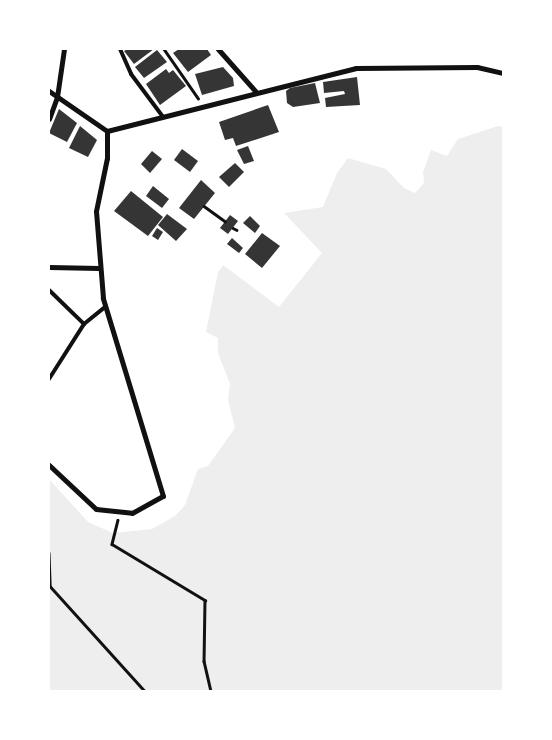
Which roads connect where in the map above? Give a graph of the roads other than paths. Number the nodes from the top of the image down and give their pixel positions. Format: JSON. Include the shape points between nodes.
{"nodes":[{"id":1,"x":64,"y":49,"type":"edge"},
{"id":2,"x":120,"y":49,"type":"edge"},
{"id":3,"x":218,"y":49,"type":"edge"},
{"id":4,"x":503,"y":73,"type":"edge"},
{"id":5,"x":49,"y":91,"type":"edge"},
{"id":6,"x":256,"y":92,"type":"junction"},
{"id":7,"x":57,"y":97,"type":"junction"},
{"id":8,"x":163,"y":117,"type":"junction"},
{"id":9,"x":49,"y":118,"type":"edge"},
{"id":10,"x":107,"y":131,"type":"junction"},
{"id":11,"x":49,"y":267,"type":"edge"},
{"id":12,"x":100,"y":268,"type":"junction"},
{"id":13,"x":49,"y":290,"type":"edge"},
{"id":14,"x":106,"y":306,"type":"junction"},
{"id":15,"x":84,"y":324,"type":"junction"},
{"id":16,"x":49,"y":379,"type":"edge"},
{"id":17,"x":49,"y":466,"type":"edge"}],
"edges":[{"from":1,"to":7,"type":"street"},
{"from":2,"to":8,"type":"lane","via":[[132,74]]},
{"from":3,"to":6,"type":"street"},
{"from":4,"to":6,"type":"street","via":[[477,67],[356,68]]},
{"from":5,"to":7,"type":"street"},
{"from":6,"to":8,"type":"street"},
{"from":7,"to":9,"type":"street"},
{"from":7,"to":10,"type":"street"},
{"from":8,"to":10,"type":"street"},
{"from":10,"to":12,"type":"street","via":[[107,158],[96,212]]},
{"from":11,"to":12,"type":"street"},
{"from":12,"to":14,"type":"street"},
{"from":13,"to":15,"type":"lane"},
{"from":14,"to":15,"type":"lane"},
{"from":14,"to":17,"type":"street","via":[[163,496],[132,513],[96,509]]},
{"from":15,"to":16,"type":"lane"}]}
